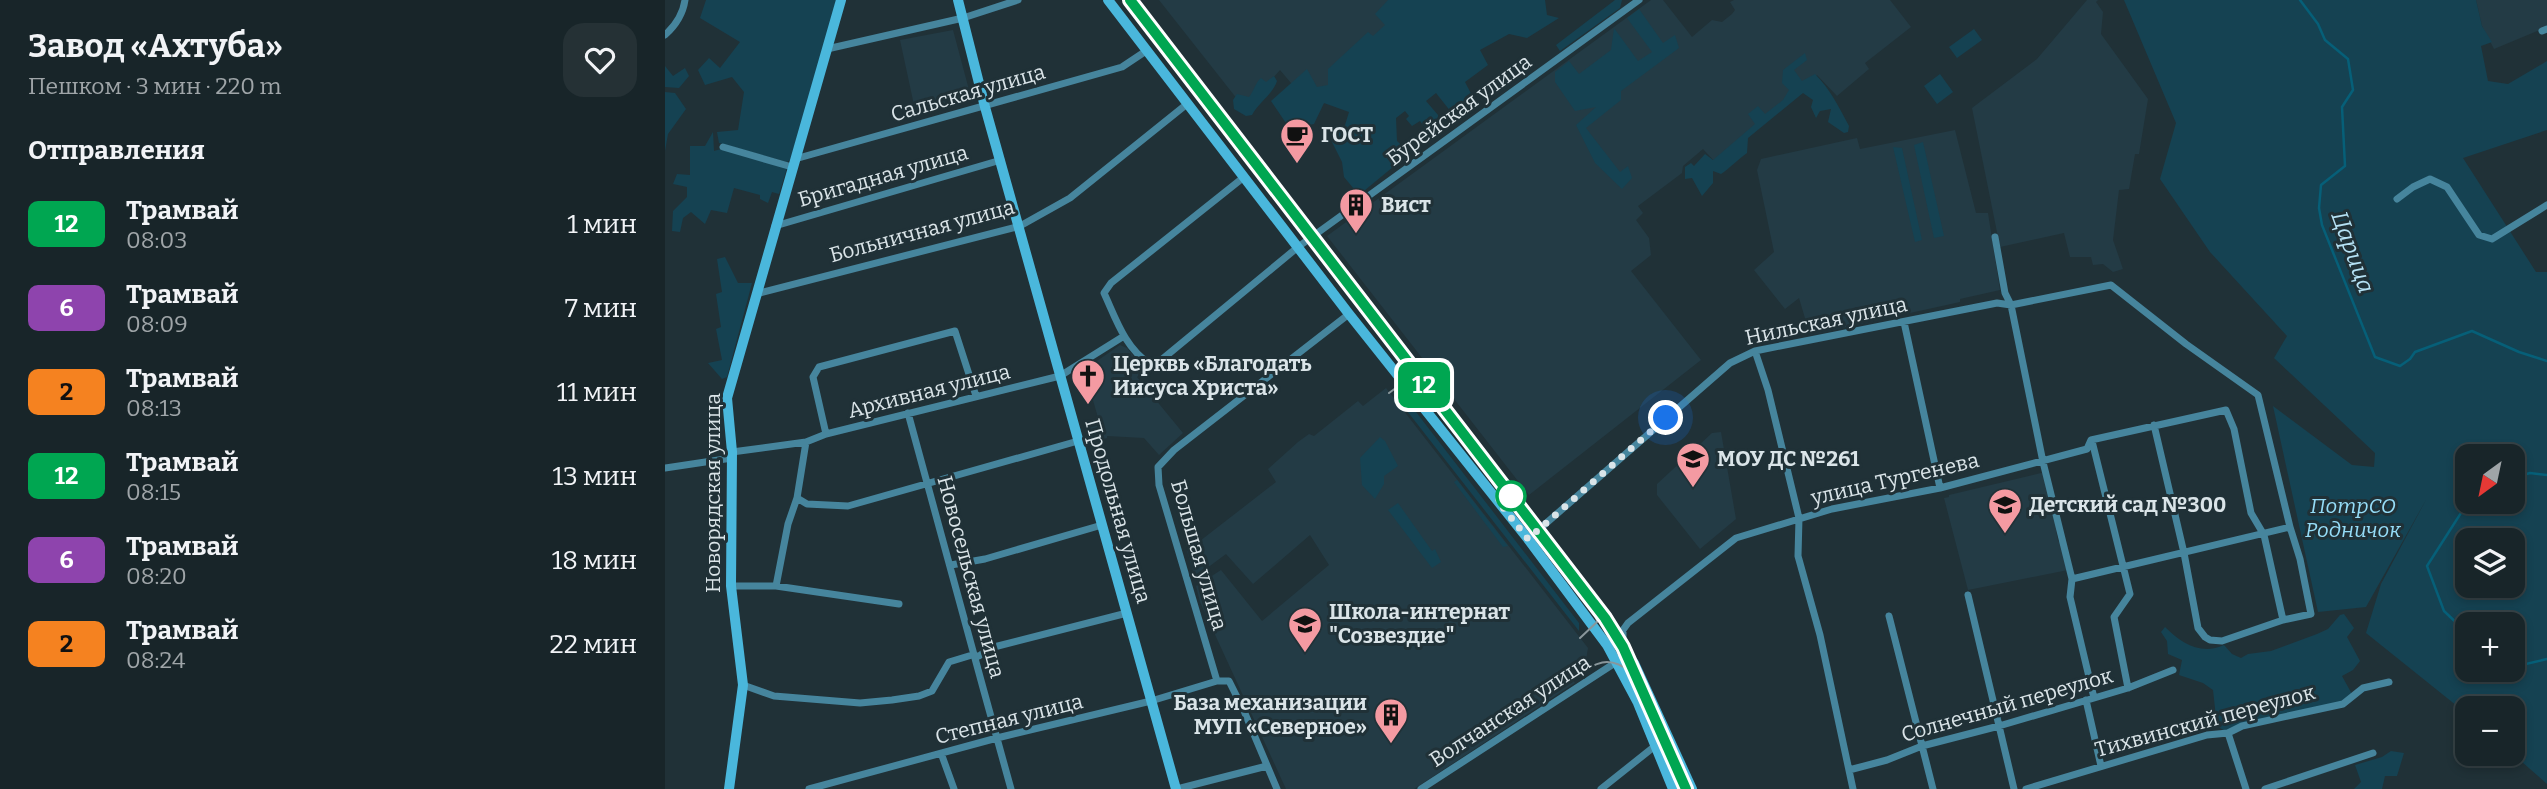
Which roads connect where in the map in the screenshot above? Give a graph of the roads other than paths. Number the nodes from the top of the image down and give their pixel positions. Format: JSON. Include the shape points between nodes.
{"nodes":[{"id":1,"x":685,"y":0,"type":"edge"},
{"id":2,"x":841,"y":0,"type":"edge"},
{"id":3,"x":958,"y":0,"type":"edge"},
{"id":4,"x":1018,"y":0,"type":"edge"},
{"id":5,"x":1108,"y":0,"type":"edge"},
{"id":6,"x":1639,"y":0,"type":"edge"},
{"id":7,"x":963,"y":18,"type":"junction"},
{"id":8,"x":665,"y":36,"type":"edge"},
{"id":9,"x":827,"y":49,"type":"junction"},
{"id":10,"x":1146,"y":51,"type":"junction"},
{"id":11,"x":1187,"y":104,"type":"junction"},
{"id":12,"x":985,"y":107,"type":"junction"},
{"id":13,"x":723,"y":147,"type":"dead end"},
{"id":14,"x":1001,"y":160,"type":"junction"},
{"id":15,"x":793,"y":163,"type":"junction"},
{"id":16,"x":1244,"y":177,"type":"junction"},
{"id":17,"x":2397,"y":199,"type":"dead end"},
{"id":18,"x":2547,"y":205,"type":"edge"},
{"id":19,"x":775,"y":226,"type":"junction"},
{"id":20,"x":1020,"y":226,"type":"junction"},
{"id":21,"x":1995,"y":236,"type":"dead end"},
{"id":22,"x":1298,"y":247,"type":"junction"},
{"id":23,"x":755,"y":294,"type":"junction"},
{"id":24,"x":2011,"y":305,"type":"junction"},
{"id":25,"x":1349,"y":314,"type":"junction"},
{"id":26,"x":1904,"y":321,"type":"junction"},
{"id":27,"x":1123,"y":336,"type":"junction"},
{"id":28,"x":1755,"y":351,"type":"junction"},
{"id":29,"x":1060,"y":376,"type":"junction"},
{"id":30,"x":976,"y":396,"type":"junction"},
{"id":31,"x":908,"y":413,"type":"junction"},
{"id":32,"x":2154,"y":425,"type":"junction"},
{"id":33,"x":826,"y":434,"type":"junction"},
{"id":34,"x":2091,"y":440,"type":"junction"},
{"id":35,"x":1078,"y":441,"type":"junction"},
{"id":36,"x":806,"y":442,"type":"junction"},
{"id":37,"x":732,"y":455,"type":"junction"},
{"id":38,"x":2043,"y":462,"type":"junction"},
{"id":39,"x":665,"y":468,"type":"edge"},
{"id":40,"x":928,"y":484,"type":"junction"},
{"id":41,"x":1940,"y":488,"type":"junction"},
{"id":42,"x":797,"y":498,"type":"junction"},
{"id":43,"x":1799,"y":518,"type":"junction"},
{"id":44,"x":1102,"y":525,"type":"junction"},
{"id":45,"x":2290,"y":527,"type":"junction"},
{"id":46,"x":2264,"y":535,"type":"junction"},
{"id":47,"x":1528,"y":539,"type":"junction"},
{"id":48,"x":2184,"y":553,"type":"junction"},
{"id":49,"x":951,"y":565,"type":"junction"},
{"id":50,"x":2124,"y":565,"type":"junction"},
{"id":51,"x":2072,"y":579,"type":"junction"},
{"id":52,"x":731,"y":586,"type":"junction"},
{"id":53,"x":776,"y":586,"type":"junction"},
{"id":54,"x":1968,"y":595,"type":"dead end"},
{"id":55,"x":899,"y":604,"type":"dead end"},
{"id":56,"x":1126,"y":613,"type":"junction"},
{"id":57,"x":1889,"y":616,"type":"dead end"},
{"id":58,"x":2283,"y":620,"type":"junction"},
{"id":59,"x":972,"y":655,"type":"junction"},
{"id":60,"x":1627,"y":660,"type":"junction"},
{"id":61,"x":2173,"y":670,"type":"dead end"},
{"id":62,"x":1217,"y":681,"type":"junction"},
{"id":63,"x":2389,"y":682,"type":"dead end"},
{"id":64,"x":743,"y":685,"type":"junction"},
{"id":65,"x":2128,"y":688,"type":"junction"},
{"id":66,"x":2090,"y":699,"type":"junction"},
{"id":67,"x":1151,"y":701,"type":"junction"},
{"id":68,"x":1999,"y":726,"type":"junction"},
{"id":69,"x":2228,"y":733,"type":"junction"},
{"id":70,"x":997,"y":738,"type":"junction"},
{"id":71,"x":1655,"y":746,"type":"junction"},
{"id":72,"x":1921,"y":746,"type":"junction"},
{"id":73,"x":941,"y":753,"type":"junction"},
{"id":74,"x":2373,"y":753,"type":"dead end"},
{"id":75,"x":1267,"y":766,"type":"junction"},
{"id":76,"x":2101,"y":766,"type":"junction"},
{"id":77,"x":1849,"y":770,"type":"junction"},
{"id":78,"x":729,"y":789,"type":"edge"},
{"id":79,"x":809,"y":789,"type":"edge"},
{"id":80,"x":954,"y":789,"type":"edge"},
{"id":81,"x":1011,"y":789,"type":"edge"},
{"id":82,"x":1177,"y":789,"type":"edge"},
{"id":83,"x":1277,"y":789,"type":"edge"},
{"id":84,"x":1421,"y":789,"type":"edge"},
{"id":85,"x":1601,"y":789,"type":"edge"},
{"id":86,"x":1673,"y":789,"type":"edge"},
{"id":87,"x":1692,"y":789,"type":"edge"},
{"id":88,"x":1853,"y":789,"type":"edge"},
{"id":89,"x":1933,"y":789,"type":"edge"},
{"id":90,"x":2014,"y":789,"type":"edge"},
{"id":91,"x":2026,"y":789,"type":"edge"},
{"id":92,"x":2246,"y":789,"type":"edge"},
{"id":93,"x":2265,"y":789,"type":"edge"}],
"edges":[{"from":1,"to":8,"type":"street"},
{"from":2,"to":9,"type":"main road","name":"Новорядская улица"},
{"from":3,"to":7,"type":"main road","name":"Продольная улица"},
{"from":4,"to":7,"type":"street"},
{"from":5,"to":10,"type":"main road"},
{"from":6,"to":22,"type":"street","name":"Бурейская улица"},
{"from":7,"to":9,"type":"street"},
{"from":7,"to":12,"type":"main road","name":"Продольная улица"},
{"from":9,"to":15,"type":"main road","name":"Новорядская улица"},
{"from":10,"to":11,"type":"main road"},
{"from":10,"to":12,"type":"street","name":"Сальская улица","via":[[1122,67]]},
{"from":11,"to":16,"type":"main road"},
{"from":11,"to":20,"type":"street","name":"Больничная улица","via":[[1070,198]]},
{"from":12,"to":14,"type":"main road","name":"Продольная улица"},
{"from":12,"to":15,"type":"street","name":"Сальская улица"},
{"from":13,"to":15,"type":"street"},
{"from":14,"to":19,"type":"street","name":"Бригадная улица"},
{"from":14,"to":20,"type":"main road","name":"Продольная улица"},
{"from":15,"to":19,"type":"main road","name":"Новорядская улица"},
{"from":16,"to":22,"type":"main road"},
{"from":16,"to":27,"type":"street","name":"Бурейская улица","via":[[1111,283],[1104,293]]},
{"from":17,"to":18,"type":"street","via":[[2430,179],[2447,187],[2479,235],[2492,239]]},
{"from":19,"to":23,"type":"main road","name":"Новорядская улица"},
{"from":20,"to":23,"type":"street","name":"Больничная улица"},
{"from":20,"to":29,"type":"main road","name":"Продольная улица"},
{"from":21,"to":24,"type":"street"},
{"from":22,"to":25,"type":"main road"},
{"from":22,"to":27,"type":"street","name":"Бурейская улица","via":[[1160,361],[1150,363],[1142,358]]},
{"from":23,"to":37,"type":"main road","name":"Новорядская улица","via":[[727,398]]},
{"from":24,"to":26,"type":"street","name":"Нильская улица","via":[[1997,303]]},
{"from":24,"to":38,"type":"street"},
{"from":24,"to":45,"type":"street","name":"Нильская улица","via":[[2111,285],[2258,395]]},
{"from":25,"to":47,"type":"main road"},
{"from":25,"to":62,"type":"street","name":"Большая улица","via":[[1158,467],[1159,485]]},
{"from":26,"to":28,"type":"street","name":"Нильская улица"},
{"from":26,"to":41,"type":"street"},
{"from":27,"to":29,"type":"street","name":"Архивная улица"},
{"from":28,"to":43,"type":"street"},
{"from":28,"to":47,"type":"street","name":"Нильская улица","via":[[1730,363]]},
{"from":29,"to":30,"type":"street","name":"Архивная улица"},
{"from":29,"to":35,"type":"main road","name":"Продольная улица"},
{"from":30,"to":31,"type":"street","name":"Архивная улица"},
{"from":30,"to":33,"type":"street","via":[[955,331],[819,367],[813,377]]},
{"from":31,"to":33,"type":"street","name":"Архивная улица"},
{"from":31,"to":40,"type":"street","name":"Новосельская улица"},
{"from":32,"to":34,"type":"street","name":"улица Тургенева"},
{"from":32,"to":46,"type":"street","name":"улица Тургенева","via":[[2226,410],[2251,513]]},
{"from":32,"to":48,"type":"street"},
{"from":33,"to":36,"type":"street","name":"Архивная улица"},
{"from":34,"to":38,"type":"street","name":"улица Тургенева","via":[[2087,449]]},
{"from":34,"to":50,"type":"street"},
{"from":35,"to":40,"type":"street"},
{"from":35,"to":44,"type":"main road","name":"Продольная улица"},
{"from":36,"to":37,"type":"street","name":"Архивная улица"},
{"from":36,"to":42,"type":"street"},
{"from":37,"to":39,"type":"street","name":"Архивная улица"},
{"from":37,"to":52,"type":"main road","name":"Новорядская улица"},
{"from":38,"to":41,"type":"street","name":"улица Тургенева"},
{"from":38,"to":51,"type":"street"},
{"from":40,"to":42,"type":"street","via":[[848,506],[807,504]]},
{"from":40,"to":49,"type":"street","name":"Новосельская улица"},
{"from":41,"to":43,"type":"street","name":"улица Тургенева"},
{"from":42,"to":53,"type":"street"},
{"from":43,"to":60,"type":"street","name":"улица Тургенева","via":[[1736,538],[1628,623],[1623,630]]},
{"from":43,"to":77,"type":"street","via":[[1798,556]]},
{"from":44,"to":49,"type":"street"},
{"from":44,"to":56,"type":"main road","name":"Продольная улица"},
{"from":45,"to":46,"type":"street"},
{"from":45,"to":58,"type":"street","via":[[2311,614]]},
{"from":46,"to":48,"type":"street"},
{"from":46,"to":58,"type":"street"},
{"from":47,"to":60,"type":"main road"},
{"from":48,"to":50,"type":"street"},
{"from":48,"to":58,"type":"street","via":[[2198,628],[2205,637],[2222,640]]},
{"from":49,"to":59,"type":"street","name":"Новосельская улица"},
{"from":50,"to":51,"type":"street"},
{"from":50,"to":65,"type":"street","via":[[2130,594],[2114,617]]},
{"from":51,"to":66,"type":"street","via":[[2070,597]]},
{"from":52,"to":53,"type":"street"},
{"from":52,"to":64,"type":"main road","name":"Новорядская улица"},
{"from":53,"to":55,"type":"street"},
{"from":54,"to":68,"type":"street"},
{"from":56,"to":59,"type":"street"},
{"from":56,"to":67,"type":"main road","name":"Продольная улица"},
{"from":57,"to":72,"type":"street"},
{"from":59,"to":64,"type":"street","via":[[949,662],[932,691],[892,700],[860,703],[774,696]]},
{"from":59,"to":70,"type":"street","name":"Новосельская улица"},
{"from":60,"to":71,"type":"main road"},
{"from":60,"to":84,"type":"street","name":"Волчанская улица"},
{"from":60,"to":87,"type":"main road"},
{"from":61,"to":65,"type":"street","name":"Солнечный переулок"},
{"from":62,"to":67,"type":"street","name":"Степная улица"},
{"from":62,"to":75,"type":"street","via":[[1229,681]]},
{"from":63,"to":69,"type":"street","name":"Тихвинский переулок","via":[[2363,688],[2343,704]]},
{"from":64,"to":78,"type":"main road","name":"Новорядская улица"},
{"from":65,"to":66,"type":"street","name":"Солнечный переулок"},
{"from":66,"to":68,"type":"street","name":"Солнечный переулок"},
{"from":66,"to":76,"type":"street"},
{"from":67,"to":70,"type":"street","name":"Степная улица"},
{"from":67,"to":82,"type":"main road","name":"Продольная улица"},
{"from":68,"to":72,"type":"street","name":"Солнечный переулок"},
{"from":68,"to":90,"type":"street"},
{"from":69,"to":76,"type":"street","name":"Тихвинский переулок"},
{"from":69,"to":92,"type":"street"},
{"from":70,"to":73,"type":"street","name":"Степная улица"},
{"from":70,"to":81,"type":"street","name":"Новосельская улица"},
{"from":71,"to":85,"type":"street"},
{"from":71,"to":86,"type":"main road"},
{"from":72,"to":77,"type":"street","name":"Солнечный переулок"},
{"from":72,"to":89,"type":"street"},
{"from":73,"to":79,"type":"street","name":"Степная улица"},
{"from":73,"to":80,"type":"street"},
{"from":74,"to":93,"type":"street"},
{"from":75,"to":82,"type":"street"},
{"from":75,"to":83,"type":"street"},
{"from":76,"to":91,"type":"street","name":"Тихвинский переулок"},
{"from":77,"to":88,"type":"street"}]}
